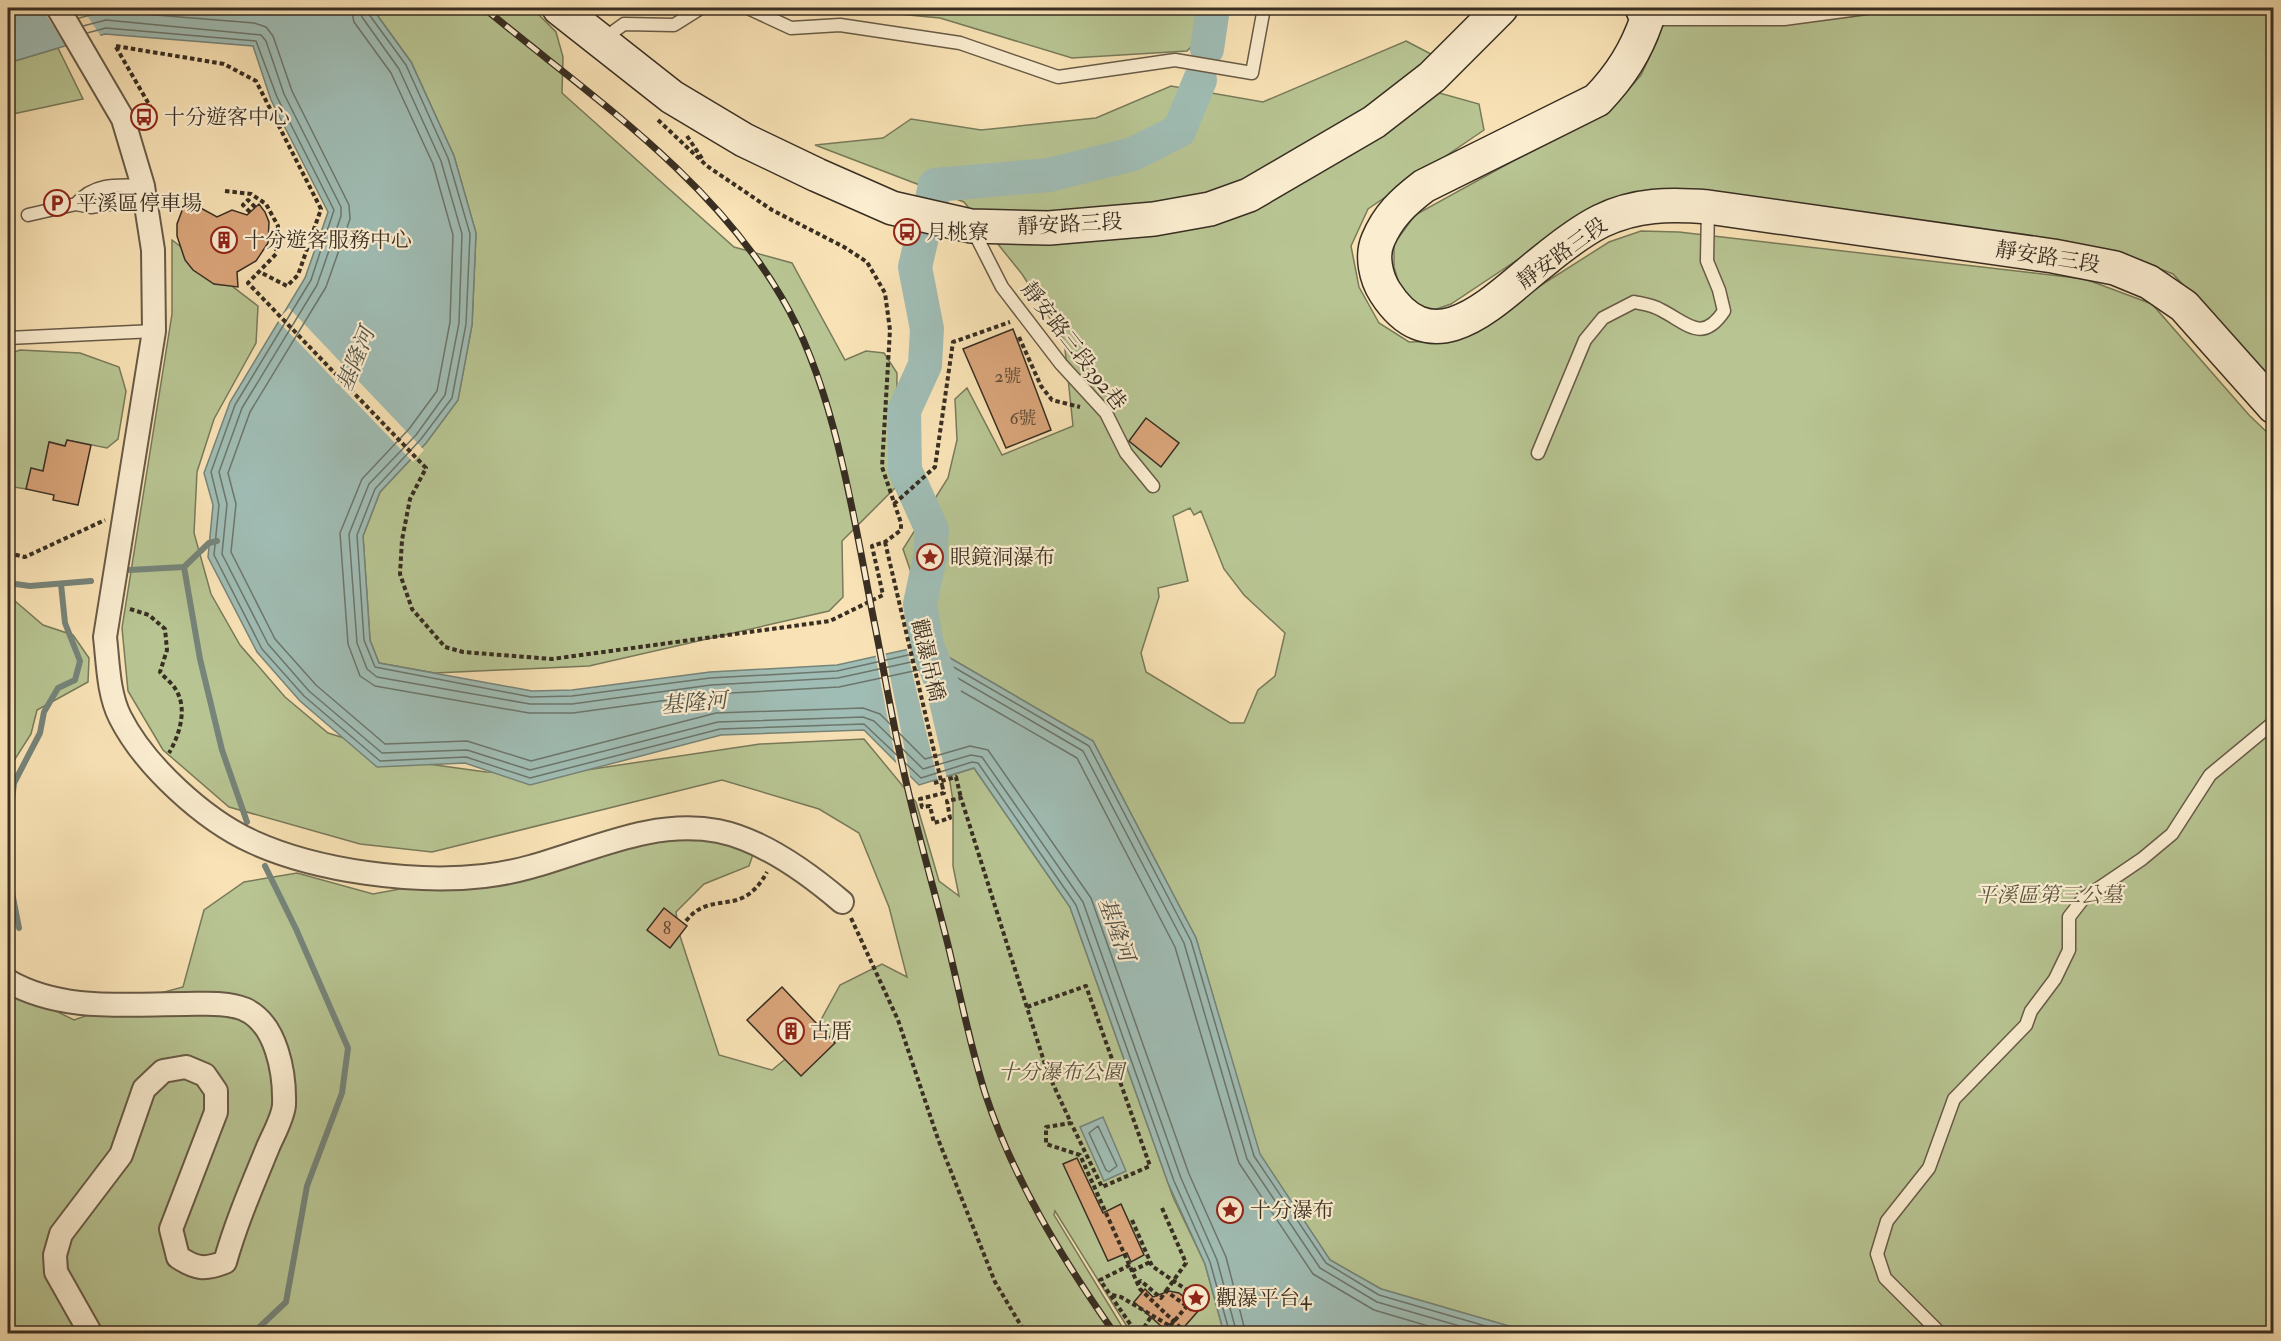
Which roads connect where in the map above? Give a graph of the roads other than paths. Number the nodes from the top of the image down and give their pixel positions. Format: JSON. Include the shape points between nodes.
{"nodes":[{"id":1,"x":58,"y":8,"type":"edge"},
{"id":2,"x":560,"y":8,"type":"edge"},
{"id":3,"x":701,"y":8,"type":"edge"},
{"id":4,"x":748,"y":8,"type":"edge"},
{"id":5,"x":1264,"y":8,"type":"edge"},
{"id":6,"x":1501,"y":8,"type":"edge"},
{"id":7,"x":1866,"y":8,"type":"edge"},
{"id":8,"x":1644,"y":13,"type":"edge"},
{"id":9,"x":601,"y":41,"type":"junction"},
{"id":10,"x":143,"y":186,"type":"junction"},
{"id":11,"x":76,"y":204,"type":"junction"},
{"id":12,"x":1708,"y":207,"type":"junction"},
{"id":13,"x":28,"y":215,"type":"dead end"},
{"id":14,"x":971,"y":226,"type":"junction"},
{"id":15,"x":154,"y":331,"type":"junction"},
{"id":16,"x":8,"y":338,"type":"edge"},
{"id":17,"x":2274,"y":407,"type":"edge"},
{"id":18,"x":1538,"y":453,"type":"dead end"},
{"id":19,"x":1154,"y":486,"type":"dead end"},
{"id":20,"x":2274,"y":722,"type":"edge"},
{"id":21,"x":843,"y":902,"type":"road end"},
{"id":22,"x":8,"y":981,"type":"edge"},
{"id":23,"x":91,"y":1334,"type":"edge"},
{"id":24,"x":1941,"y":1334,"type":"edge"}],
"edges":[{"from":1,"to":10,"type":"street","via":[[123,119]]},
{"from":2,"to":9,"type":"main road","name":"靜安路三段"},
{"from":3,"to":9,"type":"lane","via":[[674,26],[624,24]]},
{"from":4,"to":5,"type":"lane","via":[[791,28],[840,25],[960,43],[1058,77],[1175,60],[1252,73]]},
{"from":6,"to":14,"type":"main road","name":"靜安路三段","via":[[1432,77],[1374,122],[1249,195],[1210,208],[1154,219],[1049,228]]},
{"from":7,"to":8,"type":"lane","via":[[1784,19]]},
{"from":8,"to":12,"type":"main road","name":"靜安路三段","via":[[1629,61],[1596,100],[1424,186],[1401,203],[1385,224],[1374,249],[1382,287],[1394,307],[1413,321],[1432,327],[1454,324],[1490,307],[1542,262],[1600,221],[1633,208],[1674,204]]},
{"from":9,"to":14,"type":"main road","name":"靜安路三段","via":[[672,97],[744,140],[892,208]]},
{"from":10,"to":11,"type":"lane","via":[[115,203],[91,207]]},
{"from":10,"to":11,"type":"lane","via":[[113,184],[87,191]]},
{"from":10,"to":15,"type":"street","via":[[153,250]]},
{"from":11,"to":13,"type":"lane"},
{"from":12,"to":17,"type":"main road","name":"靜安路三段","via":[[2115,268],[2149,282],[2184,306]]},
{"from":12,"to":18,"type":"lane","via":[[1707,261],[1724,311],[1717,322],[1705,329],[1689,327],[1658,308],[1634,302],[1603,318],[1585,340]]},
{"from":14,"to":19,"type":"lane","name":"靜安路三段392巷","via":[[1002,287],[1061,364],[1106,414],[1126,453]]},
{"from":15,"to":16,"type":"lane"},
{"from":15,"to":21,"type":"street","via":[[105,637],[119,716],[158,772],[209,817],[253,842],[310,862],[430,878],[484,876],[526,867],[639,833],[675,829],[718,831],[776,856]]},
{"from":20,"to":24,"type":"lane","via":[[2210,775],[2172,834],[2083,899],[2070,917],[2069,950],[2055,979],[2031,1011],[2026,1025],[1954,1099],[1929,1168],[1887,1221],[1877,1254],[1886,1278]]},
{"from":22,"to":23,"type":"street","via":[[48,998],[81,1004],[221,1004],[245,1010],[261,1023],[275,1043],[284,1107],[225,1263],[207,1269],[193,1267],[178,1257],[171,1229],[216,1112],[216,1091],[205,1075],[186,1067],[163,1071],[144,1089],[121,1155],[62,1234],[56,1255],[56,1272]]}]}
